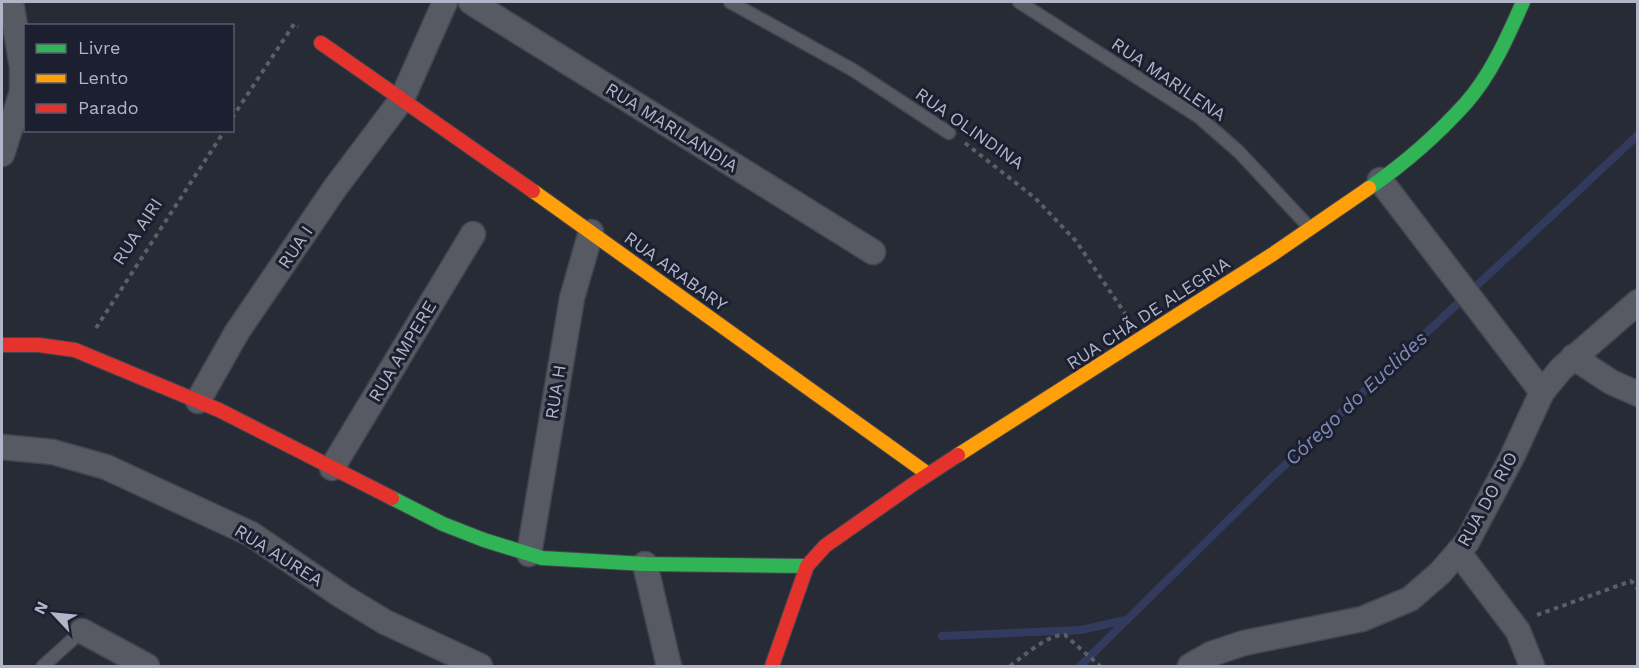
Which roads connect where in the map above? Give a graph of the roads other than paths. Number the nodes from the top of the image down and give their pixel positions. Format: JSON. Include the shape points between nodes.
{"nodes":[{"id":1,"x":11,"y":2,"type":"edge"},
{"id":2,"x":445,"y":2,"type":"edge"},
{"id":3,"x":471,"y":2,"type":"edge"},
{"id":4,"x":730,"y":2,"type":"edge"},
{"id":5,"x":1019,"y":2,"type":"edge"},
{"id":6,"x":1523,"y":2,"type":"edge"},
{"id":7,"x":321,"y":43,"type":"road end"},
{"id":8,"x":402,"y":99,"type":"junction"},
{"id":9,"x":950,"y":133,"type":"road end"},
{"id":10,"x":2,"y":154,"type":"edge"},
{"id":11,"x":1380,"y":180,"type":"junction"},
{"id":12,"x":1310,"y":228,"type":"junction"},
{"id":13,"x":591,"y":232,"type":"junction"},
{"id":14,"x":473,"y":234,"type":"dead end"},
{"id":15,"x":873,"y":252,"type":"dead end"},
{"id":16,"x":1638,"y":302,"type":"edge"},
{"id":17,"x":2,"y":345,"type":"edge"},
{"id":18,"x":1573,"y":357,"type":"junction"},
{"id":19,"x":1542,"y":392,"type":"junction"},
{"id":20,"x":1638,"y":394,"type":"edge"},
{"id":21,"x":198,"y":401,"type":"junction"},
{"id":22,"x":2,"y":447,"type":"edge"},
{"id":23,"x":332,"y":468,"type":"junction"},
{"id":24,"x":928,"y":474,"type":"junction"},
{"id":25,"x":1458,"y":552,"type":"junction"},
{"id":26,"x":529,"y":554,"type":"junction"},
{"id":27,"x":645,"y":564,"type":"junction"},
{"id":28,"x":807,"y":566,"type":"junction"},
{"id":29,"x":82,"y":631,"type":"joint"},
{"id":30,"x":1214,"y":660,"type":"edge"},
{"id":31,"x":43,"y":666,"type":"edge"},
{"id":32,"x":147,"y":666,"type":"edge"},
{"id":33,"x":480,"y":666,"type":"edge"},
{"id":34,"x":669,"y":666,"type":"edge"},
{"id":35,"x":772,"y":666,"type":"edge"},
{"id":36,"x":1190,"y":666,"type":"edge"},
{"id":37,"x":1532,"y":666,"type":"edge"}],
"edges":[{"from":1,"to":10,"type":"street","via":[[22,67],[22,92]]},
{"from":2,"to":8,"type":"street","name":"RUA I"},
{"from":3,"to":15,"type":"street","name":"RUA MARILANDIA"},
{"from":4,"to":9,"type":"lane","name":"RUA OLINDINA","via":[[853,70]]},
{"from":5,"to":12,"type":"lane","name":"RUA MARILENA","via":[[1198,117],[1239,152]]},
{"from":6,"to":11,"type":"street","name":"RUA CHÃ DE ALEGRIA","via":[[1487,74],[1467,102]]},
{"from":7,"to":8,"type":"street"},
{"from":8,"to":13,"type":"street","name":"RUA ARABARY"},
{"from":8,"to":21,"type":"street","name":"RUA I","via":[[335,188],[237,332]]},
{"from":11,"to":12,"type":"street","name":"RUA CHÃ DE ALEGRIA"},
{"from":11,"to":19,"type":"street"},
{"from":12,"to":24,"type":"street","name":"RUA CHÃ DE ALEGRIA"},
{"from":13,"to":24,"type":"street","name":"RUA ARABARY"},
{"from":13,"to":26,"type":"street","name":"RUA H","via":[[572,298]]},
{"from":14,"to":23,"type":"street","name":"RUA AMPERE"},
{"from":16,"to":18,"type":"street","name":"RUA DO RIO"},
{"from":17,"to":21,"type":"street","via":[[39,345],[80,352]]},
{"from":18,"to":19,"type":"street","name":"RUA DO RIO"},
{"from":18,"to":20,"type":"street"},
{"from":19,"to":25,"type":"street","name":"RUA DO RIO","via":[[1467,542]]},
{"from":21,"to":23,"type":"street"},
{"from":22,"to":33,"type":"street","name":"RUA AUREA","via":[[53,452],[106,467],[251,534],[385,622]]},
{"from":23,"to":26,"type":"street","via":[[443,524]]},
{"from":24,"to":28,"type":"street","name":"RUA CHÃ DE ALEGRIA","via":[[825,546]]},
{"from":25,"to":30,"type":"street","name":"RUA DO RIO","via":[[1410,598],[1362,619],[1244,643]]},
{"from":25,"to":37,"type":"street","via":[[1513,623]]},
{"from":26,"to":27,"type":"street"},
{"from":27,"to":28,"type":"street"},
{"from":27,"to":34,"type":"street"},
{"from":28,"to":35,"type":"street","name":"RUA CHÃ DE ALEGRIA"},
{"from":29,"to":31,"type":"lane"},
{"from":29,"to":32,"type":"street"},
{"from":30,"to":36,"type":"street","name":"RUA DO RIO"}]}
